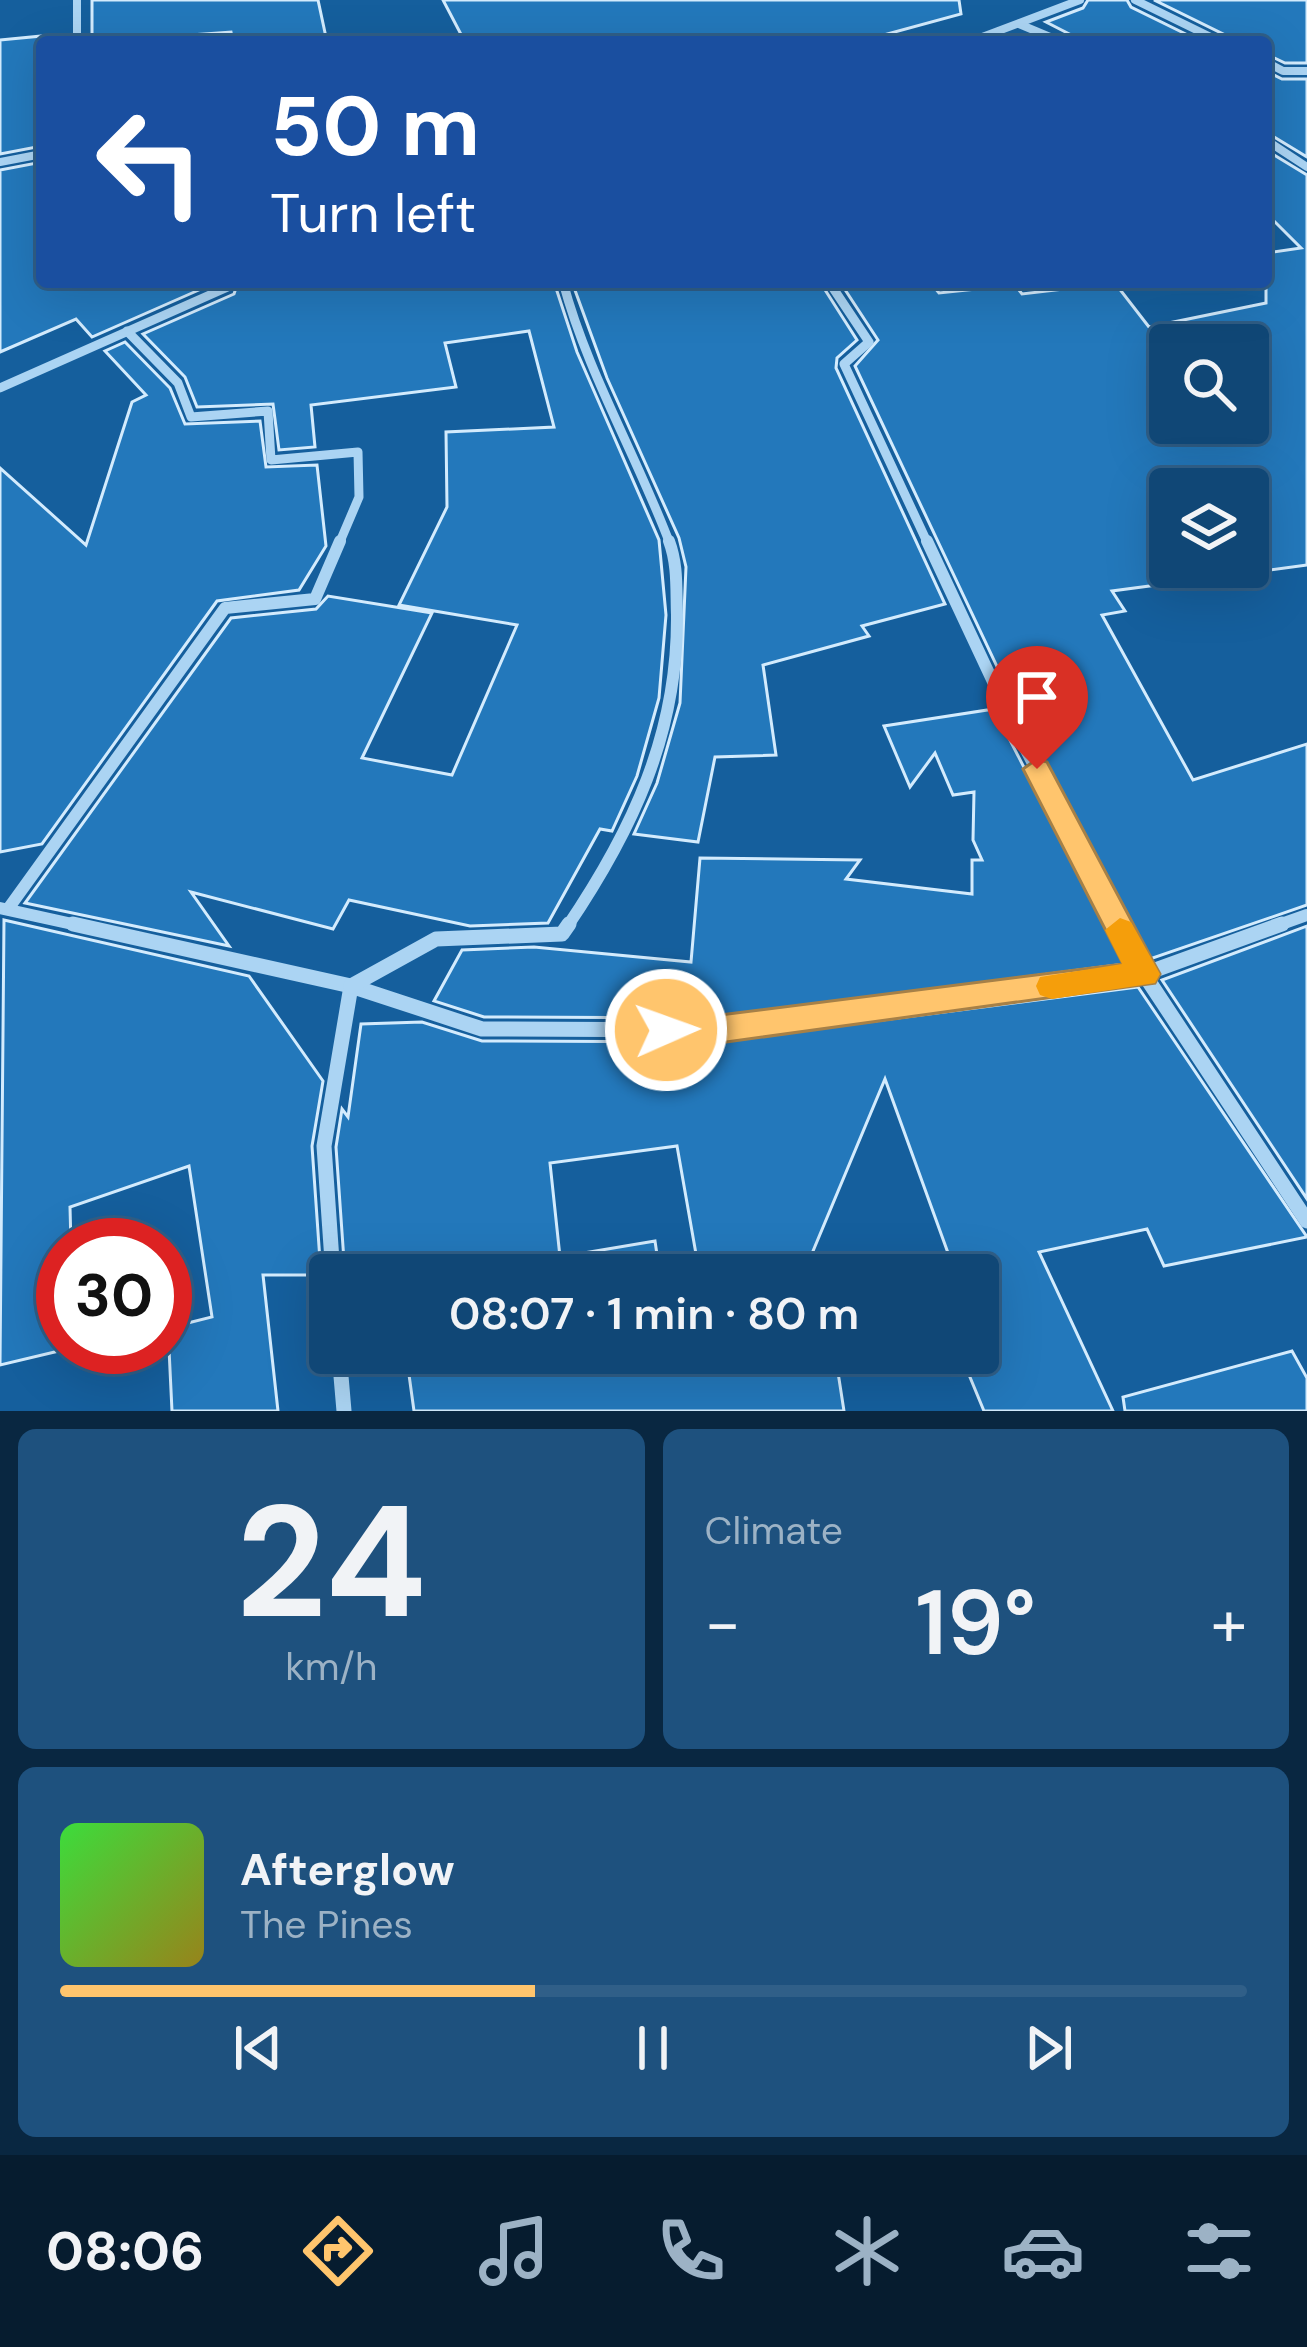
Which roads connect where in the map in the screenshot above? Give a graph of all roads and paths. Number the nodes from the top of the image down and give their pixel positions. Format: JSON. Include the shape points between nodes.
{"nodes":[{"id":1,"x":77,"y":0,"type":"edge"},
{"id":2,"x":1080,"y":0,"type":"edge"},
{"id":3,"x":1135,"y":0,"type":"edge"},
{"id":4,"x":1019,"y":24,"type":"junction"},
{"id":5,"x":77,"y":36,"type":"edge"},
{"id":6,"x":985,"y":36,"type":"edge"},
{"id":7,"x":1048,"y":36,"type":"edge"},
{"id":8,"x":1209,"y":36,"type":"edge"},
{"id":9,"x":1272,"y":65,"type":"edge"},
{"id":10,"x":1307,"y":71,"type":"edge"},
{"id":11,"x":1272,"y":144,"type":"edge"},
{"id":12,"x":36,"y":155,"type":"edge"},
{"id":13,"x":0,"y":162,"type":"edge"},
{"id":14,"x":1307,"y":167,"type":"edge"},
{"id":15,"x":225,"y":288,"type":"edge"},
{"id":16,"x":565,"y":288,"type":"edge"},
{"id":17,"x":833,"y":288,"type":"edge"},
{"id":18,"x":128,"y":331,"type":"junction"},
{"id":19,"x":0,"y":388,"type":"edge"},
{"id":20,"x":4,"y":908,"type":"edge"},
{"id":21,"x":1307,"y":915,"type":"edge"},
{"id":22,"x":1144,"y":974,"type":"junction"},
{"id":23,"x":351,"y":986,"type":"junction"},
{"id":24,"x":1307,"y":1221,"type":"edge"},
{"id":25,"x":332,"y":1254,"type":"edge"},
{"id":26,"x":341,"y":1374,"type":"edge"},
{"id":27,"x":344,"y":1411,"type":"edge"}],
"edges":[{"from":1,"to":5,"type":"street"},
{"from":2,"to":4,"type":"street"},
{"from":3,"to":8,"type":"street"},
{"from":4,"to":6,"type":"street"},
{"from":4,"to":7,"type":"street"},
{"from":9,"to":10,"type":"street"},
{"from":11,"to":14,"type":"street"},
{"from":12,"to":13,"type":"street"},
{"from":15,"to":18,"type":"street"},
{"from":16,"to":23,"type":"street","via":[[676,560],[671,714],[617,853],[562,934],[436,939]]},
{"from":17,"to":22,"type":"street","via":[[869,342],[844,364],[1017,733]]},
{"from":18,"to":19,"type":"street"},
{"from":18,"to":20,"type":"street","via":[[178,383],[191,417],[268,411],[272,460],[358,452],[359,497],[315,599],[225,608]]},
{"from":20,"to":23,"type":"street"},
{"from":21,"to":22,"type":"street"},
{"from":22,"to":23,"type":"street","via":[[712,1030],[482,1029]]},
{"from":22,"to":24,"type":"street"},
{"from":23,"to":25,"type":"street","via":[[324,1146]]},
{"from":26,"to":27,"type":"street"}]}
